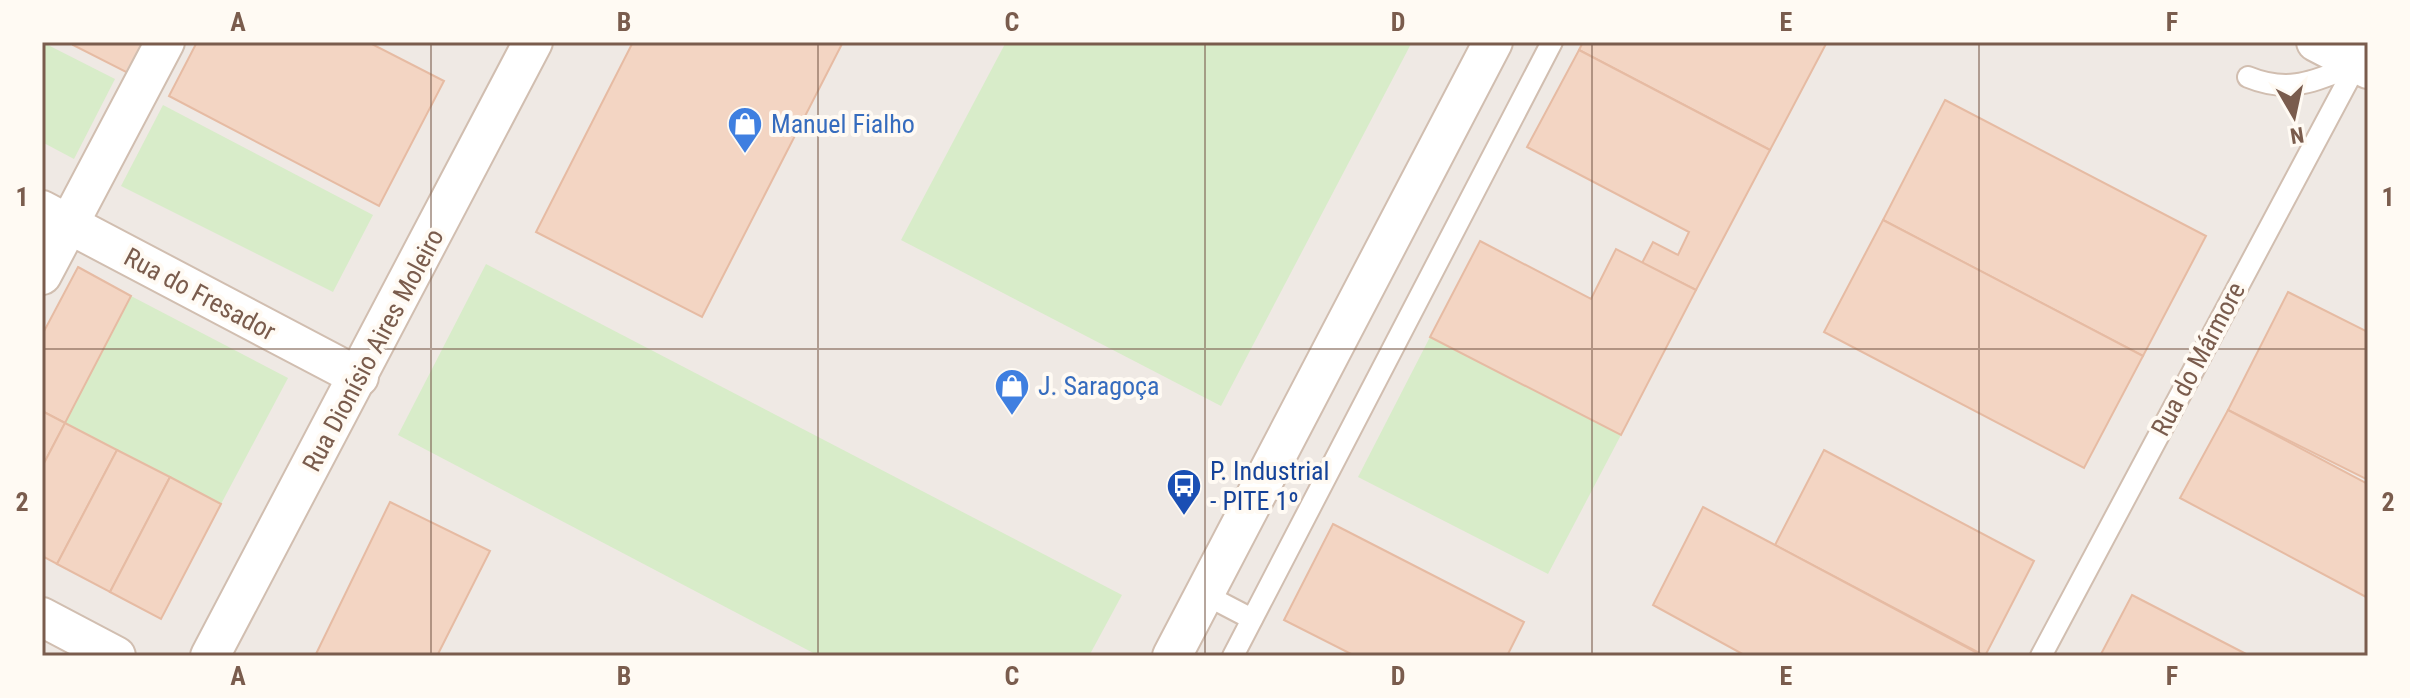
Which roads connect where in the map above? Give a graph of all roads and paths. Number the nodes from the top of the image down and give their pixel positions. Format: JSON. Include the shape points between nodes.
{"nodes":[{"id":1,"x":165,"y":42,"type":"edge"},
{"id":2,"x":1493,"y":42,"type":"edge"},
{"id":3,"x":1552,"y":42,"type":"edge"},
{"id":4,"x":2316,"y":42,"type":"edge"},
{"id":5,"x":519,"y":47,"type":"edge"},
{"id":6,"x":2365,"y":59,"type":"edge"},
{"id":7,"x":2248,"y":77,"type":"dead end"},
{"id":8,"x":55,"y":217,"type":"edge"},
{"id":9,"x":42,"y":275,"type":"edge"},
{"id":10,"x":359,"y":377,"type":"junction"},
{"id":11,"x":1204,"y":594,"type":"junction"},
{"id":12,"x":42,"y":617,"type":"edge"},
{"id":13,"x":1252,"y":619,"type":"junction"},
{"id":14,"x":116,"y":656,"type":"edge"},
{"id":15,"x":210,"y":656,"type":"edge"},
{"id":16,"x":1172,"y":656,"type":"edge"},
{"id":17,"x":1233,"y":656,"type":"edge"},
{"id":18,"x":2041,"y":656,"type":"edge"}],
"edges":[{"from":1,"to":8,"type":"street"},
{"from":2,"to":11,"type":"street"},
{"from":3,"to":13,"type":"lane"},
{"from":4,"to":6,"type":"street"},
{"from":5,"to":10,"type":"street","name":"Rua Dionísio Aires Moleiro"},
{"from":6,"to":7,"type":"lane","via":[[2296,87]]},
{"from":6,"to":18,"type":"lane","name":"Rua do Mármore","via":[[2295,175]]},
{"from":8,"to":9,"type":"street"},
{"from":8,"to":10,"type":"street","name":"Rua do Fresador"},
{"from":10,"to":15,"type":"street","name":"Rua Dionísio Aires Moleiro"},
{"from":11,"to":13,"type":"lane"},
{"from":11,"to":16,"type":"street"},
{"from":12,"to":14,"type":"street"},
{"from":13,"to":17,"type":"lane"}]}
